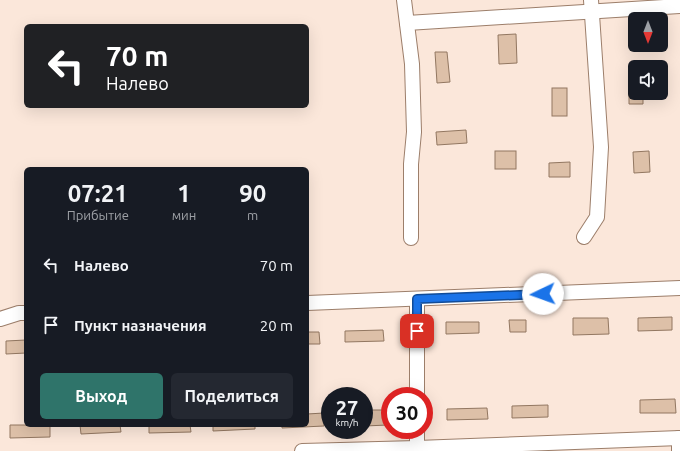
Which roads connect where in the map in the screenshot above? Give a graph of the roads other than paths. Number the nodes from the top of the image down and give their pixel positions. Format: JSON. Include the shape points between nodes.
{"nodes":[{"id":1,"x":404,"y":0,"type":"edge"},
{"id":2,"x":591,"y":6,"type":"edge"},
{"id":3,"x":680,"y":6,"type":"edge"},
{"id":4,"x":407,"y":23,"type":"junction"},
{"id":5,"x":584,"y":237,"type":"dead end"},
{"id":6,"x":411,"y":238,"type":"dead end"},
{"id":7,"x":680,"y":288,"type":"edge"},
{"id":8,"x":417,"y":299,"type":"junction"},
{"id":9,"x":309,"y":303,"type":"edge"},
{"id":10,"x":24,"y":313,"type":"edge"},
{"id":11,"x":0,"y":320,"type":"edge"},
{"id":12,"x":417,"y":387,"type":"edge"},
{"id":13,"x":417,"y":439,"type":"edge"},
{"id":14,"x":679,"y":442,"type":"edge"},
{"id":15,"x":417,"y":450,"type":"edge"},
{"id":16,"x":302,"y":451,"type":"edge"}],
"edges":[{"from":1,"to":4,"type":"street"},
{"from":2,"to":3,"type":"street"},
{"from":2,"to":4,"type":"street"},
{"from":2,"to":5,"type":"street","via":[[601,147],[597,217]]},
{"from":4,"to":6,"type":"street","via":[[412,64],[414,132],[411,164]]},
{"from":7,"to":8,"type":"street"},
{"from":8,"to":9,"type":"street"},
{"from":8,"to":12,"type":"street"},
{"from":10,"to":11,"type":"street"},
{"from":13,"to":15,"type":"street"},
{"from":14,"to":15,"type":"street"},
{"from":15,"to":16,"type":"street"}]}
